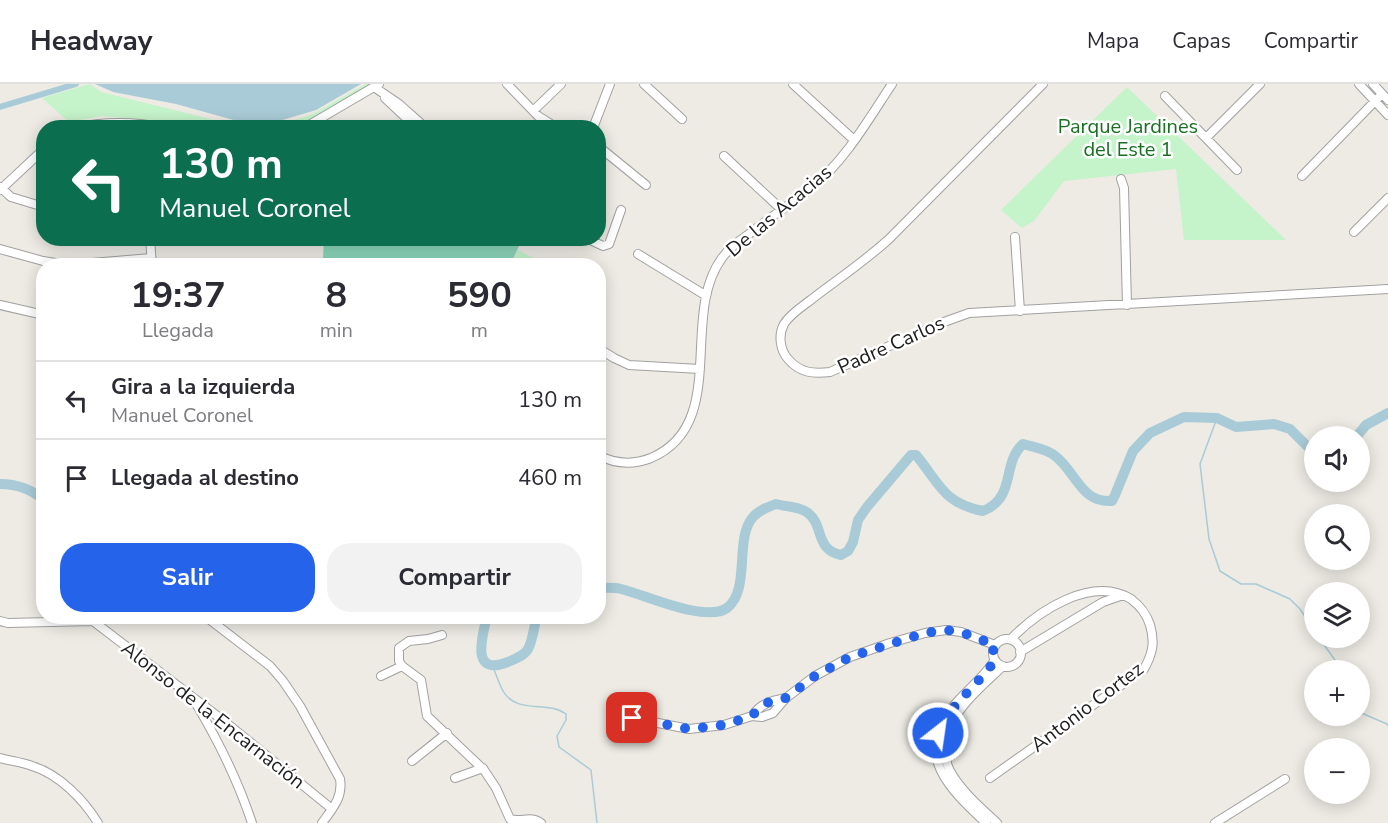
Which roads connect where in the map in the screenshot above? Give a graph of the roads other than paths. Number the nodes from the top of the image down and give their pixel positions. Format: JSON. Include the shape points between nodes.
{"nodes":[{"id":1,"x":507,"y":84,"type":"edge"},
{"id":2,"x":561,"y":84,"type":"edge"},
{"id":3,"x":610,"y":84,"type":"edge"},
{"id":4,"x":645,"y":84,"type":"edge"},
{"id":5,"x":793,"y":84,"type":"edge"},
{"id":6,"x":892,"y":84,"type":"edge"},
{"id":7,"x":1043,"y":84,"type":"edge"},
{"id":8,"x":1260,"y":84,"type":"edge"},
{"id":9,"x":1359,"y":84,"type":"edge"},
{"id":10,"x":1373,"y":84,"type":"edge"},
{"id":11,"x":376,"y":86,"type":"edge"},
{"id":12,"x":384,"y":95,"type":"junction"},
{"id":13,"x":1165,"y":96,"type":"dead end"},
{"id":14,"x":1385,"y":97,"type":"edge"},
{"id":15,"x":1375,"y":102,"type":"junction"},
{"id":16,"x":533,"y":111,"type":"junction"},
{"id":17,"x":1388,"y":115,"type":"edge"},
{"id":18,"x":681,"y":119,"type":"dead end"},
{"id":19,"x":318,"y":120,"type":"edge"},
{"id":20,"x":408,"y":120,"type":"edge"},
{"id":21,"x":416,"y":120,"type":"edge"},
{"id":22,"x":546,"y":120,"type":"edge"},
{"id":23,"x":596,"y":120,"type":"edge"},
{"id":24,"x":1206,"y":138,"type":"junction"},
{"id":25,"x":854,"y":140,"type":"junction"},
{"id":26,"x":606,"y":152,"type":"edge"},
{"id":27,"x":36,"y":156,"type":"edge"},
{"id":28,"x":724,"y":156,"type":"dead end"},
{"id":29,"x":1237,"y":170,"type":"dead end"},
{"id":30,"x":1302,"y":176,"type":"dead end"},
{"id":31,"x":1121,"y":178,"type":"dead end"},
{"id":32,"x":646,"y":185,"type":"dead end"},
{"id":33,"x":1,"y":189,"type":"edge"},
{"id":34,"x":1388,"y":198,"type":"edge"},
{"id":35,"x":36,"y":205,"type":"edge"},
{"id":36,"x":781,"y":209,"type":"junction"},
{"id":37,"x":621,"y":210,"type":"dead end"},
{"id":38,"x":1354,"y":232,"type":"dead end"},
{"id":39,"x":1015,"y":237,"type":"dead end"},
{"id":40,"x":606,"y":245,"type":"edge"},
{"id":41,"x":0,"y":249,"type":"edge"},
{"id":42,"x":638,"y":254,"type":"dead end"},
{"id":43,"x":36,"y":259,"type":"edge"},
{"id":44,"x":1388,"y":289,"type":"edge"},
{"id":45,"x":705,"y":295,"type":"junction"},
{"id":46,"x":0,"y":305,"type":"edge"},
{"id":47,"x":1127,"y":305,"type":"junction"},
{"id":48,"x":1020,"y":311,"type":"junction"},
{"id":49,"x":36,"y":313,"type":"edge"},
{"id":50,"x":606,"y":353,"type":"edge"},
{"id":51,"x":700,"y":369,"type":"junction"},
{"id":52,"x":606,"y":457,"type":"edge"},
{"id":53,"x":1124,"y":595,"type":"junction"},
{"id":54,"x":0,"y":621,"type":"edge"},
{"id":55,"x":36,"y":622,"type":"edge"},
{"id":56,"x":103,"y":624,"type":"edge"},
{"id":57,"x":215,"y":624,"type":"edge"},
{"id":58,"x":441,"y":635,"type":"dead end"},
{"id":59,"x":1011,"y":639,"type":"junction"},
{"id":60,"x":995,"y":645,"type":"junction"},
{"id":61,"x":1020,"y":652,"type":"junction"},
{"id":62,"x":995,"y":660,"type":"junction"},
{"id":63,"x":402,"y":666,"type":"junction"},
{"id":64,"x":1003,"y":666,"type":"junction"},
{"id":65,"x":381,"y":676,"type":"dead end"},
{"id":66,"x":192,"y":696,"type":"junction"},
{"id":67,"x":632,"y":718,"type":"dead end"},
{"id":68,"x":229,"y":725,"type":"junction"},
{"id":69,"x":447,"y":733,"type":"junction"},
{"id":70,"x":215,"y":737,"type":"junction"},
{"id":71,"x":0,"y":759,"type":"edge"},
{"id":72,"x":412,"y":761,"type":"dead end"},
{"id":73,"x":483,"y":768,"type":"junction"},
{"id":74,"x":455,"y":778,"type":"dead end"},
{"id":75,"x":990,"y":778,"type":"dead end"},
{"id":76,"x":1285,"y":779,"type":"dead end"},
{"id":77,"x":332,"y":809,"type":"junction"},
{"id":78,"x":98,"y":823,"type":"edge"},
{"id":79,"x":252,"y":823,"type":"edge"},
{"id":80,"x":322,"y":823,"type":"edge"},
{"id":81,"x":541,"y":823,"type":"edge"},
{"id":82,"x":986,"y":823,"type":"edge"},
{"id":83,"x":997,"y":823,"type":"edge"},
{"id":84,"x":1215,"y":823,"type":"edge"}],
"edges":[{"from":1,"to":16,"type":"street"},
{"from":2,"to":16,"type":"street"},
{"from":3,"to":23,"type":"street"},
{"from":4,"to":18,"type":"street"},
{"from":5,"to":25,"type":"street"},
{"from":6,"to":25,"type":"street","name":"De las Acacias"},
{"from":7,"to":48,"type":"street","name":"Padre Carlos","via":[[866,260],[784,324],[780,336],[782,351],[797,368],[816,374],[830,372],[960,315]]},
{"from":8,"to":24,"type":"street"},
{"from":9,"to":15,"type":"street"},
{"from":10,"to":14,"type":"street"},
{"from":11,"to":12,"type":"street"},
{"from":11,"to":19,"type":"street"},
{"from":12,"to":20,"type":"street"},
{"from":12,"to":21,"type":"street"},
{"from":13,"to":24,"type":"street"},
{"from":14,"to":15,"type":"street"},
{"from":15,"to":17,"type":"street"},
{"from":15,"to":30,"type":"street"},
{"from":16,"to":22,"type":"street"},
{"from":24,"to":29,"type":"street"},
{"from":25,"to":36,"type":"street","name":"De las Acacias","via":[[813,187]]},
{"from":26,"to":32,"type":"street"},
{"from":27,"to":33,"type":"street"},
{"from":28,"to":36,"type":"street"},
{"from":31,"to":47,"type":"street"},
{"from":33,"to":35,"type":"street","via":[[18,200]]},
{"from":34,"to":38,"type":"street"},
{"from":36,"to":45,"type":"street","name":"De las Acacias","via":[[725,253]]},
{"from":37,"to":40,"type":"street"},
{"from":39,"to":48,"type":"street"},
{"from":41,"to":43,"type":"street"},
{"from":42,"to":45,"type":"street"},
{"from":44,"to":47,"type":"street","name":"Padre Carlos"},
{"from":45,"to":51,"type":"street","name":"De las Acacias"},
{"from":46,"to":49,"type":"street"},
{"from":47,"to":48,"type":"street","name":"Padre Carlos"},
{"from":50,"to":51,"type":"street","via":[[629,364]]},
{"from":51,"to":52,"type":"street","name":"De las Acacias","via":[[694,413],[662,453],[624,463]]},
{"from":53,"to":59,"type":"street","via":[[1106,591],[1068,599],[1029,622]]},
{"from":53,"to":61,"type":"street","via":[[1103,602]]},
{"from":53,"to":75,"type":"street","name":"Antonio Cortez","via":[[1137,603],[1154,637],[1152,655],[1144,669]]},
{"from":54,"to":55,"type":"street"},
{"from":56,"to":66,"type":"street","name":"Alonso de la Encarnación"},
{"from":57,"to":77,"type":"street","via":[[270,666],[300,706],[340,778],[342,790]]},
{"from":58,"to":63,"type":"street","via":[[404,644],[399,652]]},
{"from":59,"to":60,"type":"street","via":[[1002,639]]},
{"from":59,"to":61,"type":"street"},
{"from":60,"to":62,"type":"street"},
{"from":60,"to":67,"type":"street","via":[[961,632],[925,633],[850,657],[786,698],[771,701],[752,716],[724,725],[689,729]]},
{"from":61,"to":64,"type":"street","via":[[1013,665]]},
{"from":62,"to":64,"type":"street"},
{"from":62,"to":82,"type":"street","via":[[948,714],[936,745],[942,776]]},
{"from":63,"to":65,"type":"street"},
{"from":63,"to":69,"type":"street","via":[[421,680],[427,716]]},
{"from":64,"to":83,"type":"street","via":[[957,713],[945,739],[950,770],[966,793]]},
{"from":66,"to":68,"type":"street","name":"Alonso de la Encarnación"},
{"from":66,"to":70,"type":"street"},
{"from":68,"to":70,"type":"street"},
{"from":68,"to":77,"type":"street","name":"Alonso de la Encarnación"},
{"from":69,"to":72,"type":"street"},
{"from":69,"to":73,"type":"street"},
{"from":70,"to":79,"type":"street"},
{"from":71,"to":78,"type":"street","via":[[34,766],[55,778],[73,790]]},
{"from":73,"to":74,"type":"street"},
{"from":73,"to":81,"type":"street","via":[[510,819]]},
{"from":76,"to":84,"type":"street"},
{"from":77,"to":80,"type":"street"}]}
